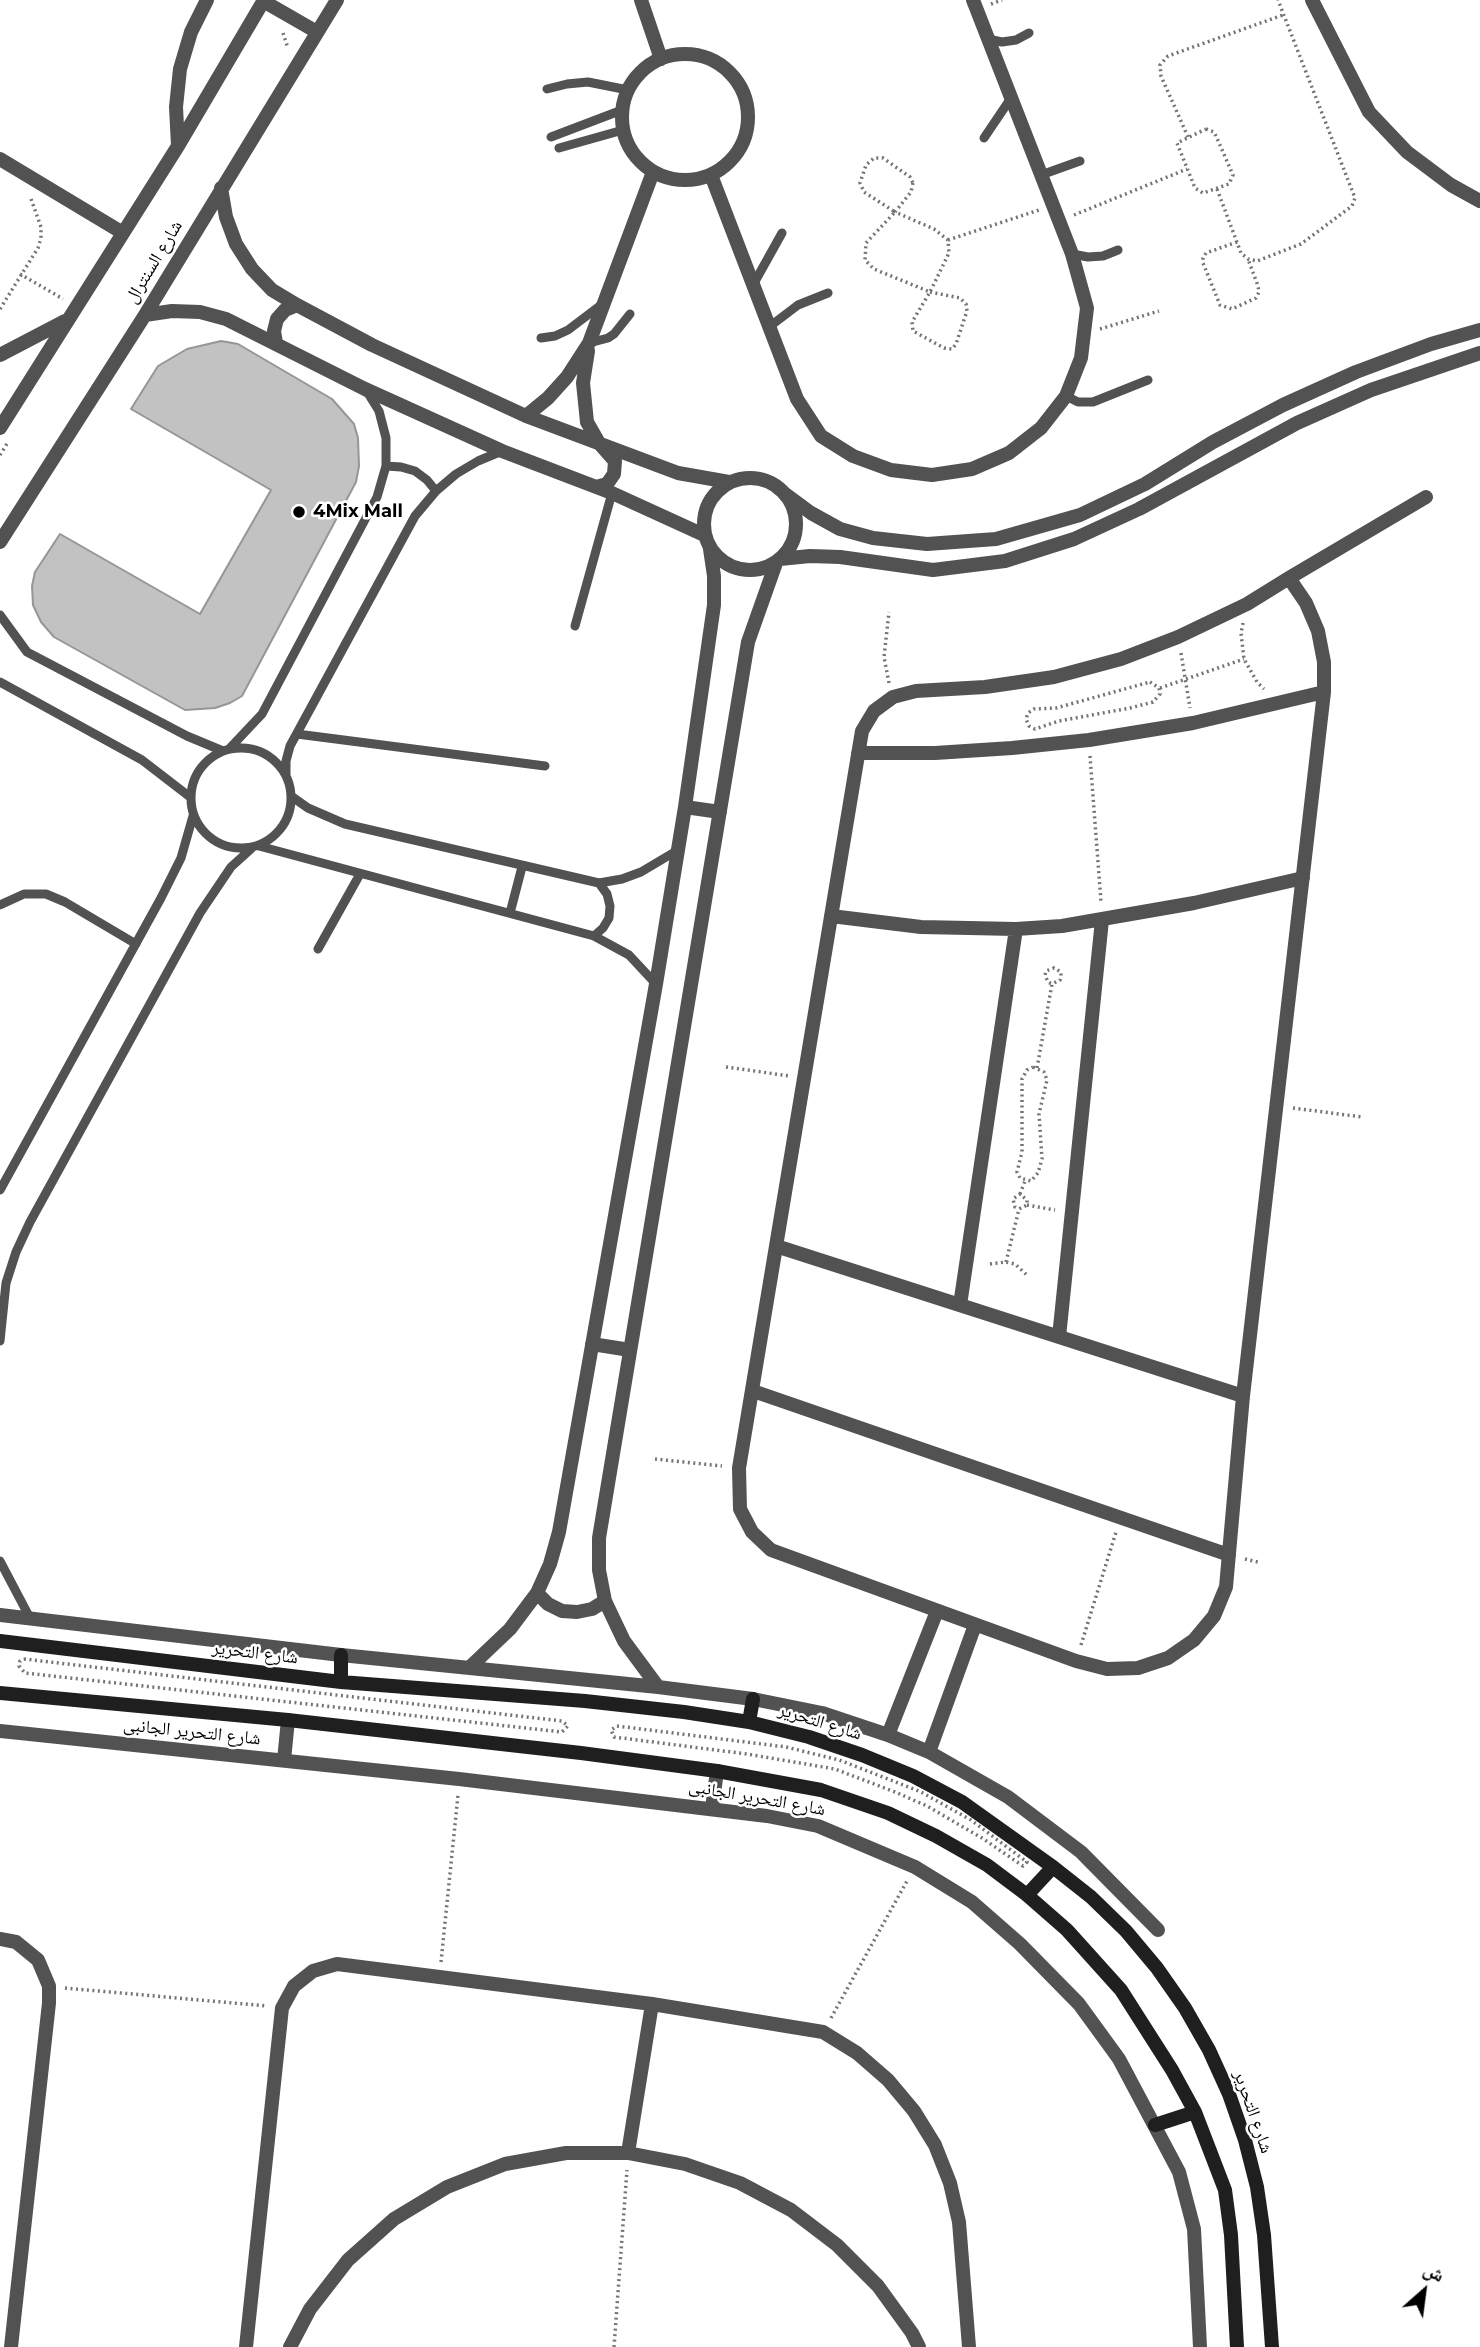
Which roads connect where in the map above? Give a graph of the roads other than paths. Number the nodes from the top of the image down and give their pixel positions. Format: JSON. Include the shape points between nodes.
{"nodes":[{"id":1,"x":207,"y":0,"type":"edge"},
{"id":2,"x":337,"y":0,"type":"edge"},
{"id":3,"x":641,"y":0,"type":"edge"},
{"id":4,"x":973,"y":0,"type":"edge"},
{"id":5,"x":1312,"y":0,"type":"edge"},
{"id":6,"x":263,"y":1,"type":"edge"},
{"id":7,"x":317,"y":32,"type":"junction"},
{"id":8,"x":1029,"y":33,"type":"dead end"},
{"id":9,"x":988,"y":39,"type":"junction"},
{"id":10,"x":661,"y":59,"type":"junction"},
{"id":11,"x":547,"y":89,"type":"dead end"},
{"id":12,"x":628,"y":90,"type":"junction"},
{"id":13,"x":1012,"y":98,"type":"junction"},
{"id":14,"x":622,"y":110,"type":"junction"},
{"id":15,"x":623,"y":130,"type":"junction"},
{"id":16,"x":551,"y":137,"type":"dead end"},
{"id":17,"x":984,"y":138,"type":"dead end"},
{"id":18,"x":178,"y":146,"type":"junction"},
{"id":19,"x":559,"y":148,"type":"dead end"},
{"id":20,"x":0,"y":159,"type":"edge"},
{"id":21,"x":1080,"y":161,"type":"dead end"},
{"id":22,"x":653,"y":172,"type":"junction"},
{"id":23,"x":1041,"y":175,"type":"junction"},
{"id":24,"x":711,"y":176,"type":"junction"},
{"id":25,"x":221,"y":188,"type":"junction"},
{"id":26,"x":1480,"y":201,"type":"edge"},
{"id":27,"x":123,"y":233,"type":"junction"},
{"id":28,"x":782,"y":233,"type":"dead end"},
{"id":29,"x":1118,"y":250,"type":"dead end"},
{"id":30,"x":1072,"y":254,"type":"junction"},
{"id":31,"x":753,"y":285,"type":"junction"},
{"id":32,"x":828,"y":293,"type":"dead end"},
{"id":33,"x":606,"y":302,"type":"junction"},
{"id":34,"x":297,"y":305,"type":"junction"},
{"id":35,"x":630,"y":314,"type":"dead end"},
{"id":36,"x":145,"y":315,"type":"junction"},
{"id":37,"x":66,"y":320,"type":"junction"},
{"id":38,"x":769,"y":327,"type":"junction"},
{"id":39,"x":1480,"y":330,"type":"edge"},
{"id":40,"x":541,"y":338,"type":"dead end"},
{"id":41,"x":276,"y":343,"type":"junction"},
{"id":42,"x":589,"y":343,"type":"junction"},
{"id":43,"x":1480,"y":353,"type":"edge"},
{"id":44,"x":0,"y":355,"type":"edge"},
{"id":45,"x":1148,"y":380,"type":"dead end"},
{"id":46,"x":365,"y":388,"type":"junction"},
{"id":47,"x":1066,"y":396,"type":"junction"},
{"id":48,"x":526,"y":416,"type":"junction"},
{"id":49,"x":0,"y":428,"type":"edge"},
{"id":50,"x":599,"y":443,"type":"junction"},
{"id":51,"x":502,"y":451,"type":"junction"},
{"id":52,"x":386,"y":466,"type":"junction"},
{"id":53,"x":729,"y":482,"type":"junction"},
{"id":54,"x":596,"y":487,"type":"junction"},
{"id":55,"x":436,"y":491,"type":"junction"},
{"id":56,"x":612,"y":493,"type":"junction"},
{"id":57,"x":784,"y":493,"type":"junction"},
{"id":58,"x":1426,"y":497,"type":"dead end"},
{"id":59,"x":704,"y":535,"type":"junction"},
{"id":60,"x":0,"y":542,"type":"edge"},
{"id":61,"x":710,"y":549,"type":"junction"},
{"id":62,"x":778,"y":561,"type":"junction"},
{"id":63,"x":1289,"y":578,"type":"junction"},
{"id":64,"x":0,"y":615,"type":"edge"},
{"id":65,"x":575,"y":626,"type":"dead end"},
{"id":66,"x":0,"y":682,"type":"edge"},
{"id":67,"x":1324,"y":692,"type":"junction"},
{"id":68,"x":297,"y":734,"type":"junction"},
{"id":69,"x":226,"y":750,"type":"junction"},
{"id":70,"x":858,"y":753,"type":"junction"},
{"id":71,"x":545,"y":766,"type":"dead end"},
{"id":72,"x":286,"y":775,"type":"junction"},
{"id":73,"x":190,"y":796,"type":"junction"},
{"id":74,"x":291,"y":796,"type":"junction"},
{"id":75,"x":685,"y":807,"type":"junction"},
{"id":76,"x":720,"y":812,"type":"junction"},
{"id":77,"x":193,"y":816,"type":"junction"},
{"id":78,"x":256,"y":847,"type":"junction"},
{"id":79,"x":678,"y":850,"type":"junction"},
{"id":80,"x":522,"y":867,"type":"junction"},
{"id":81,"x":360,"y":874,"type":"junction"},
{"id":82,"x":1303,"y":878,"type":"junction"},
{"id":83,"x":599,"y":883,"type":"junction"},
{"id":84,"x":0,"y":905,"type":"edge"},
{"id":85,"x":510,"y":913,"type":"junction"},
{"id":86,"x":831,"y":916,"type":"junction"},
{"id":87,"x":1102,"y":920,"type":"junction"},
{"id":88,"x":1016,"y":929,"type":"junction"},
{"id":89,"x":594,"y":936,"type":"junction"},
{"id":90,"x":136,"y":944,"type":"junction"},
{"id":91,"x":318,"y":949,"type":"dead end"},
{"id":92,"x":656,"y":984,"type":"junction"},
{"id":93,"x":0,"y":1190,"type":"edge"},
{"id":94,"x":776,"y":1246,"type":"junction"},
{"id":95,"x":960,"y":1305,"type":"junction"},
{"id":96,"x":1059,"y":1337,"type":"junction"},
{"id":97,"x":0,"y":1341,"type":"edge"},
{"id":98,"x":592,"y":1344,"type":"junction"},
{"id":99,"x":630,"y":1350,"type":"junction"},
{"id":100,"x":753,"y":1391,"type":"junction"},
{"id":101,"x":1243,"y":1396,"type":"junction"},
{"id":102,"x":1229,"y":1555,"type":"junction"},
{"id":103,"x":0,"y":1561,"type":"edge"},
{"id":104,"x":537,"y":1593,"type":"junction"},
{"id":105,"x":605,"y":1601,"type":"junction"},
{"id":106,"x":937,"y":1611,"type":"junction"},
{"id":107,"x":0,"y":1615,"type":"edge"},
{"id":108,"x":30,"y":1618,"type":"junction"},
{"id":109,"x":975,"y":1625,"type":"junction"},
{"id":110,"x":0,"y":1641,"type":"edge"},
{"id":111,"x":0,"y":1652,"type":"edge"},
{"id":112,"x":341,"y":1655,"type":"junction"},
{"id":113,"x":470,"y":1667,"type":"junction"},
{"id":114,"x":341,"y":1682,"type":"junction"},
{"id":115,"x":658,"y":1687,"type":"junction"},
{"id":116,"x":0,"y":1693,"type":"edge"},
{"id":117,"x":753,"y":1699,"type":"junction"},
{"id":118,"x":288,"y":1720,"type":"junction"},
{"id":119,"x":749,"y":1722,"type":"junction"},
{"id":120,"x":0,"y":1731,"type":"edge"},
{"id":121,"x":888,"y":1735,"type":"junction"},
{"id":122,"x":929,"y":1752,"type":"junction"},
{"id":123,"x":284,"y":1760,"type":"junction"},
{"id":124,"x":717,"y":1770,"type":"junction"},
{"id":125,"x":712,"y":1808,"type":"junction"},
{"id":126,"x":1053,"y":1867,"type":"junction"},
{"id":127,"x":1027,"y":1895,"type":"junction"},
{"id":128,"x":1158,"y":1930,"type":"dead end"},
{"id":129,"x":0,"y":1939,"type":"edge"},
{"id":130,"x":652,"y":2004,"type":"junction"},
{"id":131,"x":1195,"y":2112,"type":"junction"},
{"id":132,"x":1155,"y":2125,"type":"junction"},
{"id":133,"x":628,"y":2154,"type":"junction"},
{"id":134,"x":11,"y":2347,"type":"edge"},
{"id":135,"x":246,"y":2347,"type":"edge"},
{"id":136,"x":290,"y":2347,"type":"edge"},
{"id":137,"x":919,"y":2347,"type":"edge"},
{"id":138,"x":969,"y":2347,"type":"edge"},
{"id":139,"x":1200,"y":2347,"type":"edge"},
{"id":140,"x":1237,"y":2347,"type":"edge"},
{"id":141,"x":1272,"y":2347,"type":"edge"}],
"edges":[{"from":1,"to":18,"type":"street","via":[[180,69]]},
{"from":2,"to":7,"type":"street","name":"شارع السنترال"},
{"from":3,"to":10,"type":"street"},
{"from":4,"to":9,"type":"street"},
{"from":5,"to":26,"type":"street","via":[[1369,112],[1407,152]]},
{"from":6,"to":7,"type":"street"},
{"from":6,"to":18,"type":"street"},
{"from":7,"to":25,"type":"street","name":"شارع السنترال"},
{"from":8,"to":9,"type":"lane","via":[[1016,40]]},
{"from":9,"to":13,"type":"street"},
{"from":10,"to":12,"type":"street","via":[[642,71]]},
{"from":10,"to":24,"type":"street","via":[[680,54],[718,63],[744,93],[749,112],[740,150]]},
{"from":11,"to":12,"type":"lane","via":[[588,82]]},
{"from":12,"to":14,"type":"street"},
{"from":13,"to":17,"type":"lane"},
{"from":13,"to":23,"type":"street"},
{"from":14,"to":15,"type":"street"},
{"from":14,"to":16,"type":"lane"},
{"from":15,"to":19,"type":"lane"},
{"from":15,"to":22,"type":"street","via":[[634,153]]},
{"from":18,"to":27,"type":"street"},
{"from":20,"to":27,"type":"street"},
{"from":21,"to":23,"type":"lane"},
{"from":22,"to":24,"type":"street","via":[[682,180]]},
{"from":22,"to":33,"type":"street"},
{"from":23,"to":30,"type":"street"},
{"from":24,"to":31,"type":"street"},
{"from":25,"to":34,"type":"street","via":[[226,217],[247,261],[272,290]]},
{"from":25,"to":36,"type":"street","name":"شارع السنترال"},
{"from":27,"to":37,"type":"street"},
{"from":28,"to":31,"type":"lane"},
{"from":29,"to":30,"type":"lane","via":[[1103,256]]},
{"from":30,"to":47,"type":"street","via":[[1087,308],[1081,358]]},
{"from":31,"to":38,"type":"street"},
{"from":32,"to":38,"type":"lane","via":[[797,305]]},
{"from":33,"to":40,"type":"lane","via":[[568,330]]},
{"from":33,"to":42,"type":"street"},
{"from":34,"to":41,"type":"street","via":[[277,319]]},
{"from":34,"to":48,"type":"street"},
{"from":35,"to":42,"type":"lane","via":[[614,334]]},
{"from":36,"to":41,"type":"street","via":[[200,312]]},
{"from":36,"to":60,"type":"street","name":"شارع السنترال"},
{"from":37,"to":44,"type":"street"},
{"from":37,"to":49,"type":"street"},
{"from":38,"to":47,"type":"street","via":[[797,399],[821,436],[853,456],[891,470],[932,475],[972,469],[1009,453],[1041,428]]},
{"from":39,"to":57,"type":"street","via":[[1356,372],[1283,405],[1145,484],[1080,515],[996,539],[927,544],[873,538],[840,529]]},
{"from":41,"to":46,"type":"street"},
{"from":42,"to":48,"type":"street","via":[[567,377]]},
{"from":42,"to":50,"type":"street","via":[[583,402],[587,422]]},
{"from":43,"to":62,"type":"street","via":[[1371,390],[1297,423],[1139,509],[1074,539],[1005,561],[933,570],[840,557]]},
{"from":45,"to":47,"type":"lane","via":[[1093,402]]},
{"from":46,"to":51,"type":"street"},
{"from":46,"to":52,"type":"lane","via":[[379,411],[386,438]]},
{"from":48,"to":50,"type":"street"},
{"from":50,"to":53,"type":"street","via":[[678,473]]},
{"from":50,"to":54,"type":"street","via":[[615,461],[607,484]]},
{"from":51,"to":54,"type":"street"},
{"from":51,"to":55,"type":"lane","via":[[456,474]]},
{"from":52,"to":55,"type":"lane","via":[[415,471]]},
{"from":52,"to":69,"type":"lane","via":[[377,497],[262,714]]},
{"from":53,"to":57,"type":"street","via":[[748,478],[768,481]]},
{"from":53,"to":59,"type":"street","via":[[712,495],[704,514]]},
{"from":54,"to":56,"type":"street"},
{"from":55,"to":68,"type":"lane","via":[[415,516]]},
{"from":56,"to":59,"type":"street"},
{"from":56,"to":65,"type":"lane"},
{"from":57,"to":62,"type":"street","via":[[796,520],[795,535]]},
{"from":58,"to":63,"type":"street"},
{"from":59,"to":61,"type":"street"},
{"from":61,"to":62,"type":"street","via":[[720,560],[740,569],[763,569]]},
{"from":61,"to":75,"type":"street","via":[[715,604]]},
{"from":62,"to":76,"type":"street","via":[[748,642]]},
{"from":63,"to":67,"type":"street","via":[[1318,631]]},
{"from":63,"to":70,"type":"street","via":[[1247,604],[1121,659],[1054,677],[893,697],[874,711],[862,731]]},
{"from":64,"to":69,"type":"lane","via":[[27,652],[187,736]]},
{"from":66,"to":73,"type":"lane","via":[[142,760]]},
{"from":67,"to":70,"type":"street","via":[[1193,723],[1089,740],[935,753]]},
{"from":67,"to":82,"type":"street"},
{"from":68,"to":71,"type":"lane"},
{"from":68,"to":72,"type":"lane","via":[[289,747]]},
{"from":69,"to":72,"type":"lane","via":[[255,750],[278,764]]},
{"from":69,"to":73,"type":"lane","via":[[203,764]]},
{"from":70,"to":86,"type":"street"},
{"from":72,"to":74,"type":"lane"},
{"from":73,"to":77,"type":"lane"},
{"from":74,"to":78,"type":"lane","via":[[280,831]]},
{"from":74,"to":80,"type":"lane","via":[[345,824]]},
{"from":75,"to":76,"type":"street"},
{"from":75,"to":79,"type":"street"},
{"from":76,"to":99,"type":"street"},
{"from":77,"to":78,"type":"lane","via":[[206,836],[217,843],[240,849]]},
{"from":77,"to":90,"type":"lane","via":[[181,858]]},
{"from":78,"to":81,"type":"lane"},
{"from":78,"to":97,"type":"lane","via":[[231,867],[200,913],[30,1222],[6,1283]]},
{"from":79,"to":83,"type":"lane","via":[[642,872]]},
{"from":79,"to":92,"type":"street"},
{"from":80,"to":83,"type":"lane"},
{"from":80,"to":85,"type":"lane"},
{"from":81,"to":85,"type":"lane"},
{"from":81,"to":91,"type":"lane"},
{"from":82,"to":87,"type":"street"},
{"from":82,"to":101,"type":"street"},
{"from":83,"to":89,"type":"lane","via":[[607,894],[609,918]]},
{"from":84,"to":90,"type":"lane","via":[[24,894],[46,894]]},
{"from":85,"to":89,"type":"lane"},
{"from":86,"to":88,"type":"street","via":[[921,927]]},
{"from":86,"to":94,"type":"street"},
{"from":87,"to":88,"type":"street"},
{"from":87,"to":96,"type":"street"},
{"from":88,"to":95,"type":"street"},
{"from":89,"to":92,"type":"lane","via":[[629,956]]},
{"from":90,"to":93,"type":"lane"},
{"from":92,"to":98,"type":"street"},
{"from":94,"to":95,"type":"street"},
{"from":94,"to":100,"type":"street"},
{"from":95,"to":96,"type":"street"},
{"from":96,"to":101,"type":"street"},
{"from":98,"to":99,"type":"street"},
{"from":98,"to":104,"type":"street","via":[[559,1532]]},
{"from":99,"to":105,"type":"street","via":[[599,1538]]},
{"from":100,"to":102,"type":"street"},
{"from":100,"to":106,"type":"street","via":[[738,1468],[740,1509],[751,1532],[771,1550]]},
{"from":101,"to":102,"type":"street"},
{"from":102,"to":109,"type":"street","via":[[1226,1587],[1214,1616],[1195,1640],[1168,1658],[1138,1668],[1107,1669],[1076,1661]]},
{"from":103,"to":108,"type":"lane"},
{"from":104,"to":105,"type":"street","via":[[562,1611],[592,1609]]},
{"from":104,"to":113,"type":"street","via":[[510,1629]]},
{"from":105,"to":115,"type":"street","via":[[624,1641]]},
{"from":106,"to":109,"type":"street"},
{"from":106,"to":121,"type":"street"},
{"from":107,"to":108,"type":"street"},
{"from":108,"to":112,"type":"street"},
{"from":109,"to":122,"type":"street"},
{"from":110,"to":111,"type":"street"},
{"from":110,"to":114,"type":"street","name":"شارع التحرير"},
{"from":112,"to":113,"type":"street"},
{"from":112,"to":114,"type":"street"},
{"from":113,"to":115,"type":"street"},
{"from":114,"to":119,"type":"street","name":"شارع التحرير","via":[[585,1701]]},
{"from":115,"to":117,"type":"street"},
{"from":116,"to":118,"type":"street"},
{"from":117,"to":119,"type":"street"},
{"from":117,"to":121,"type":"street","via":[[822,1713]]},
{"from":118,"to":123,"type":"street"},
{"from":118,"to":124,"type":"street"},
{"from":119,"to":126,"type":"street","name":"شارع التحرير","via":[[809,1737],[913,1776],[962,1802]]},
{"from":120,"to":123,"type":"street","name":"شارع التحرير الجانبى"},
{"from":121,"to":122,"type":"street"},
{"from":122,"to":128,"type":"street","via":[[1045,1823],[1081,1852]]},
{"from":123,"to":125,"type":"street","name":"شارع التحرير الجانبى"},
{"from":124,"to":125,"type":"street"},
{"from":124,"to":127,"type":"street","via":[[821,1790],[888,1813],[987,1865]]},
{"from":125,"to":132,"type":"street","name":"شارع التحرير الجانبى","via":[[818,1826],[915,1867],[972,1902],[1079,2004],[1119,2059]]},
{"from":126,"to":127,"type":"street"},
{"from":126,"to":141,"type":"street","name":"شارع التحرير","via":[[1091,1897],[1157,1968],[1185,2008],[1219,2072],[1257,2187]]},
{"from":127,"to":131,"type":"street","via":[[1067,1930],[1121,1990]]},
{"from":129,"to":134,"type":"street","via":[[16,1942],[38,1960],[49,1986],[50,2003]]},
{"from":130,"to":133,"type":"street"},
{"from":130,"to":135,"type":"street","via":[[337,1964],[313,1971],[294,1986],[282,2008]]},
{"from":130,"to":138,"type":"street","via":[[823,2032],[888,2080],[935,2145],[950,2183],[960,2222]]},
{"from":131,"to":132,"type":"street"},
{"from":131,"to":140,"type":"street","via":[[1225,2190]]},
{"from":132,"to":139,"type":"street","name":"شارع التحرير الجانبى","via":[[1179,2172],[1194,2229]]},
{"from":133,"to":136,"type":"street","via":[[566,2153],[505,2164],[447,2186],[394,2219],[348,2260],[310,2309]]},
{"from":133,"to":137,"type":"street","via":[[685,2164],[729,2179],[791,2210],[837,2245],[878,2286]]}]}
